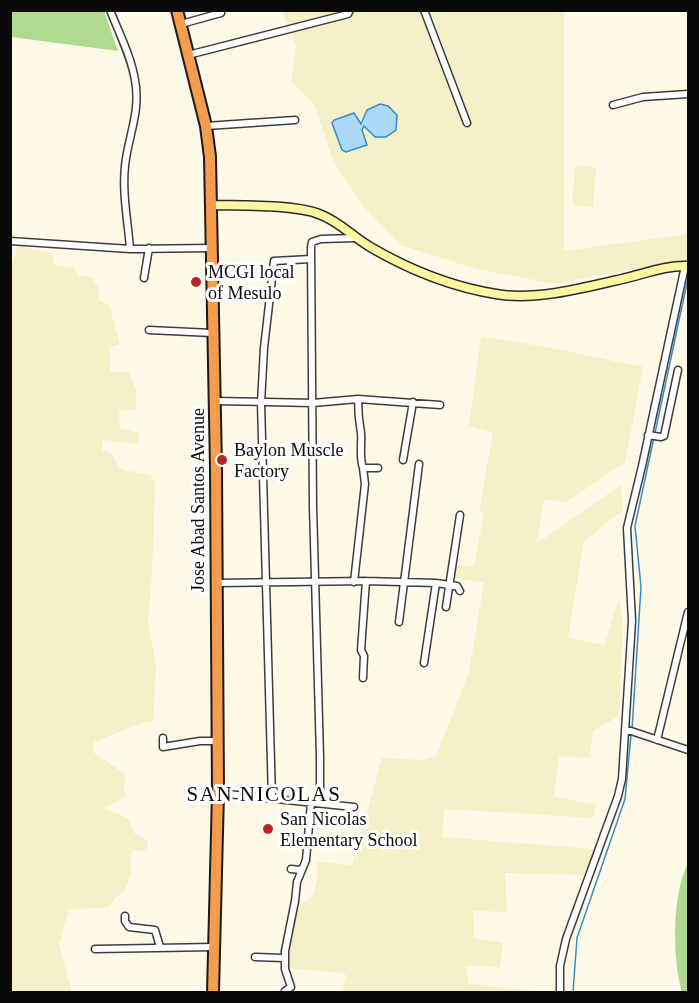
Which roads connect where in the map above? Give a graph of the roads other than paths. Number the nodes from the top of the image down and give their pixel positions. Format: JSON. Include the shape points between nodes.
{"nodes":[{"id":1,"x":110,"y":10,"type":"edge"},
{"id":2,"x":177,"y":10,"type":"edge"},
{"id":3,"x":350,"y":10,"type":"edge"},
{"id":4,"x":424,"y":10,"type":"edge"},
{"id":5,"x":221,"y":13,"type":"dead end"},
{"id":6,"x":181,"y":24,"type":"junction"},
{"id":7,"x":188,"y":55,"type":"junction"},
{"id":8,"x":688,"y":94,"type":"edge"},
{"id":9,"x":613,"y":105,"type":"dead end"},
{"id":10,"x":295,"y":120,"type":"dead end"},
{"id":11,"x":467,"y":123,"type":"dead end"},
{"id":12,"x":206,"y":126,"type":"junction"},
{"id":13,"x":210,"y":205,"type":"junction"},
{"id":14,"x":357,"y":238,"type":"junction"},
{"id":15,"x":10,"y":241,"type":"edge"},
{"id":16,"x":149,"y":248,"type":"junction"},
{"id":17,"x":211,"y":248,"type":"junction"},
{"id":18,"x":130,"y":249,"type":"junction"},
{"id":19,"x":311,"y":259,"type":"junction"},
{"id":20,"x":687,"y":266,"type":"edge"},
{"id":21,"x":144,"y":278,"type":"dead end"},
{"id":22,"x":149,"y":330,"type":"dead end"},
{"id":23,"x":212,"y":333,"type":"junction"},
{"id":24,"x":678,"y":370,"type":"dead end"},
{"id":25,"x":358,"y":399,"type":"junction"},
{"id":26,"x":214,"y":401,"type":"junction"},
{"id":27,"x":413,"y":402,"type":"junction"},
{"id":28,"x":261,"y":403,"type":"junction"},
{"id":29,"x":313,"y":403,"type":"junction"},
{"id":30,"x":440,"y":405,"type":"dead end"},
{"id":31,"x":652,"y":435,"type":"junction"},
{"id":32,"x":403,"y":460,"type":"dead end"},
{"id":33,"x":419,"y":464,"type":"dead end"},
{"id":34,"x":363,"y":468,"type":"junction"},
{"id":35,"x":378,"y":468,"type":"dead end"},
{"id":36,"x":460,"y":515,"type":"dead end"},
{"id":37,"x":315,"y":582,"type":"junction"},
{"id":38,"x":354,"y":582,"type":"junction"},
{"id":39,"x":366,"y":582,"type":"junction"},
{"id":40,"x":404,"y":582,"type":"junction"},
{"id":41,"x":215,"y":583,"type":"junction"},
{"id":42,"x":267,"y":583,"type":"junction"},
{"id":43,"x":436,"y":583,"type":"junction"},
{"id":44,"x":450,"y":584,"type":"junction"},
{"id":45,"x":460,"y":591,"type":"dead end"},
{"id":46,"x":446,"y":608,"type":"dead end"},
{"id":47,"x":688,"y":612,"type":"edge"},
{"id":48,"x":399,"y":622,"type":"dead end"},
{"id":49,"x":424,"y":663,"type":"dead end"},
{"id":50,"x":363,"y":678,"type":"dead end"},
{"id":51,"x":626,"y":730,"type":"junction"},
{"id":52,"x":163,"y":738,"type":"dead end"},
{"id":53,"x":657,"y":740,"type":"junction"},
{"id":54,"x":216,"y":741,"type":"junction"},
{"id":55,"x":688,"y":741,"type":"edge"},
{"id":56,"x":687,"y":750,"type":"edge"},
{"id":57,"x":218,"y":793,"type":"junction"},
{"id":58,"x":272,"y":799,"type":"junction"},
{"id":59,"x":311,"y":802,"type":"junction"},
{"id":60,"x":320,"y":803,"type":"junction"},
{"id":61,"x":354,"y":807,"type":"dead end"},
{"id":62,"x":291,"y":869,"type":"dead end"},
{"id":63,"x":301,"y":870,"type":"junction"},
{"id":64,"x":125,"y":916,"type":"dead end"},
{"id":65,"x":160,"y":947,"type":"junction"},
{"id":66,"x":214,"y":947,"type":"junction"},
{"id":67,"x":95,"y":949,"type":"dead end"},
{"id":68,"x":255,"y":957,"type":"dead end"},
{"id":69,"x":284,"y":958,"type":"junction"},
{"id":70,"x":285,"y":992,"type":"edge"},
{"id":71,"x":213,"y":993,"type":"edge"},
{"id":72,"x":560,"y":993,"type":"edge"}],
"edges":[{"from":1,"to":18,"type":"street","via":[[130,61],[137,96],[125,166]]},
{"from":2,"to":6,"type":"highway","name":"Jose Abad Santos Avenue"},
{"from":3,"to":7,"type":"street","via":[[348,14]]},
{"from":4,"to":11,"type":"street"},
{"from":5,"to":6,"type":"street"},
{"from":6,"to":7,"type":"highway","name":"Jose Abad Santos Avenue"},
{"from":7,"to":12,"type":"highway","name":"Jose Abad Santos Avenue"},
{"from":8,"to":9,"type":"street","via":[[643,97]]},
{"from":10,"to":12,"type":"street"},
{"from":12,"to":13,"type":"highway","name":"Jose Abad Santos Avenue"},
{"from":13,"to":14,"type":"main road","via":[[316,212]]},
{"from":13,"to":17,"type":"highway","name":"Jose Abad Santos Avenue"},
{"from":14,"to":19,"type":"street","via":[[312,242]]},
{"from":14,"to":20,"type":"main road","via":[[398,261],[454,284],[498,295],[566,291]]},
{"from":15,"to":18,"type":"street"},
{"from":16,"to":17,"type":"street"},
{"from":16,"to":18,"type":"street"},
{"from":16,"to":21,"type":"street"},
{"from":17,"to":23,"type":"highway","name":"Jose Abad Santos Avenue"},
{"from":19,"to":28,"type":"street","via":[[277,259],[272,266]]},
{"from":19,"to":29,"type":"street"},
{"from":20,"to":31,"type":"street"},
{"from":22,"to":23,"type":"street"},
{"from":23,"to":26,"type":"highway","name":"Jose Abad Santos Avenue"},
{"from":24,"to":31,"type":"street","via":[[664,436]]},
{"from":25,"to":27,"type":"street"},
{"from":25,"to":29,"type":"street"},
{"from":25,"to":34,"type":"street"},
{"from":26,"to":28,"type":"street"},
{"from":26,"to":41,"type":"highway","name":"Jose Abad Santos Avenue"},
{"from":27,"to":30,"type":"street"},
{"from":27,"to":32,"type":"street"},
{"from":28,"to":29,"type":"street"},
{"from":28,"to":42,"type":"street"},
{"from":29,"to":37,"type":"street"},
{"from":31,"to":51,"type":"street","via":[[627,528],[632,621]]},
{"from":33,"to":40,"type":"street"},
{"from":34,"to":35,"type":"street"},
{"from":34,"to":38,"type":"street","via":[[365,484]]},
{"from":36,"to":44,"type":"street"},
{"from":37,"to":38,"type":"street"},
{"from":37,"to":42,"type":"street"},
{"from":37,"to":60,"type":"street"},
{"from":38,"to":39,"type":"street"},
{"from":39,"to":40,"type":"street"},
{"from":39,"to":50,"type":"street"},
{"from":40,"to":43,"type":"street"},
{"from":40,"to":48,"type":"street"},
{"from":41,"to":42,"type":"street"},
{"from":41,"to":54,"type":"highway","name":"Jose Abad Santos Avenue"},
{"from":42,"to":58,"type":"street"},
{"from":43,"to":44,"type":"street"},
{"from":43,"to":49,"type":"street"},
{"from":44,"to":45,"type":"street"},
{"from":44,"to":46,"type":"street"},
{"from":47,"to":53,"type":"street"},
{"from":51,"to":53,"type":"street"},
{"from":51,"to":72,"type":"street","via":[[618,796],[566,939],[558,978]]},
{"from":52,"to":54,"type":"street","via":[[164,747],[169,748]]},
{"from":53,"to":56,"type":"street"},
{"from":54,"to":57,"type":"highway","name":"Jose Abad Santos Avenue"},
{"from":55,"to":56,"type":"street"},
{"from":57,"to":58,"type":"street"},
{"from":57,"to":66,"type":"highway","name":"Jose Abad Santos Avenue"},
{"from":58,"to":59,"type":"street"},
{"from":59,"to":60,"type":"street"},
{"from":59,"to":63,"type":"street","via":[[307,855]]},
{"from":60,"to":61,"type":"street"},
{"from":62,"to":63,"type":"street"},
{"from":63,"to":69,"type":"street"},
{"from":64,"to":65,"type":"street","via":[[129,927],[155,930]]},
{"from":65,"to":66,"type":"street"},
{"from":65,"to":67,"type":"street"},
{"from":66,"to":71,"type":"highway","name":"Jose Abad Santos Avenue"},
{"from":68,"to":69,"type":"street"},
{"from":69,"to":70,"type":"street","via":[[291,987]]}]}
